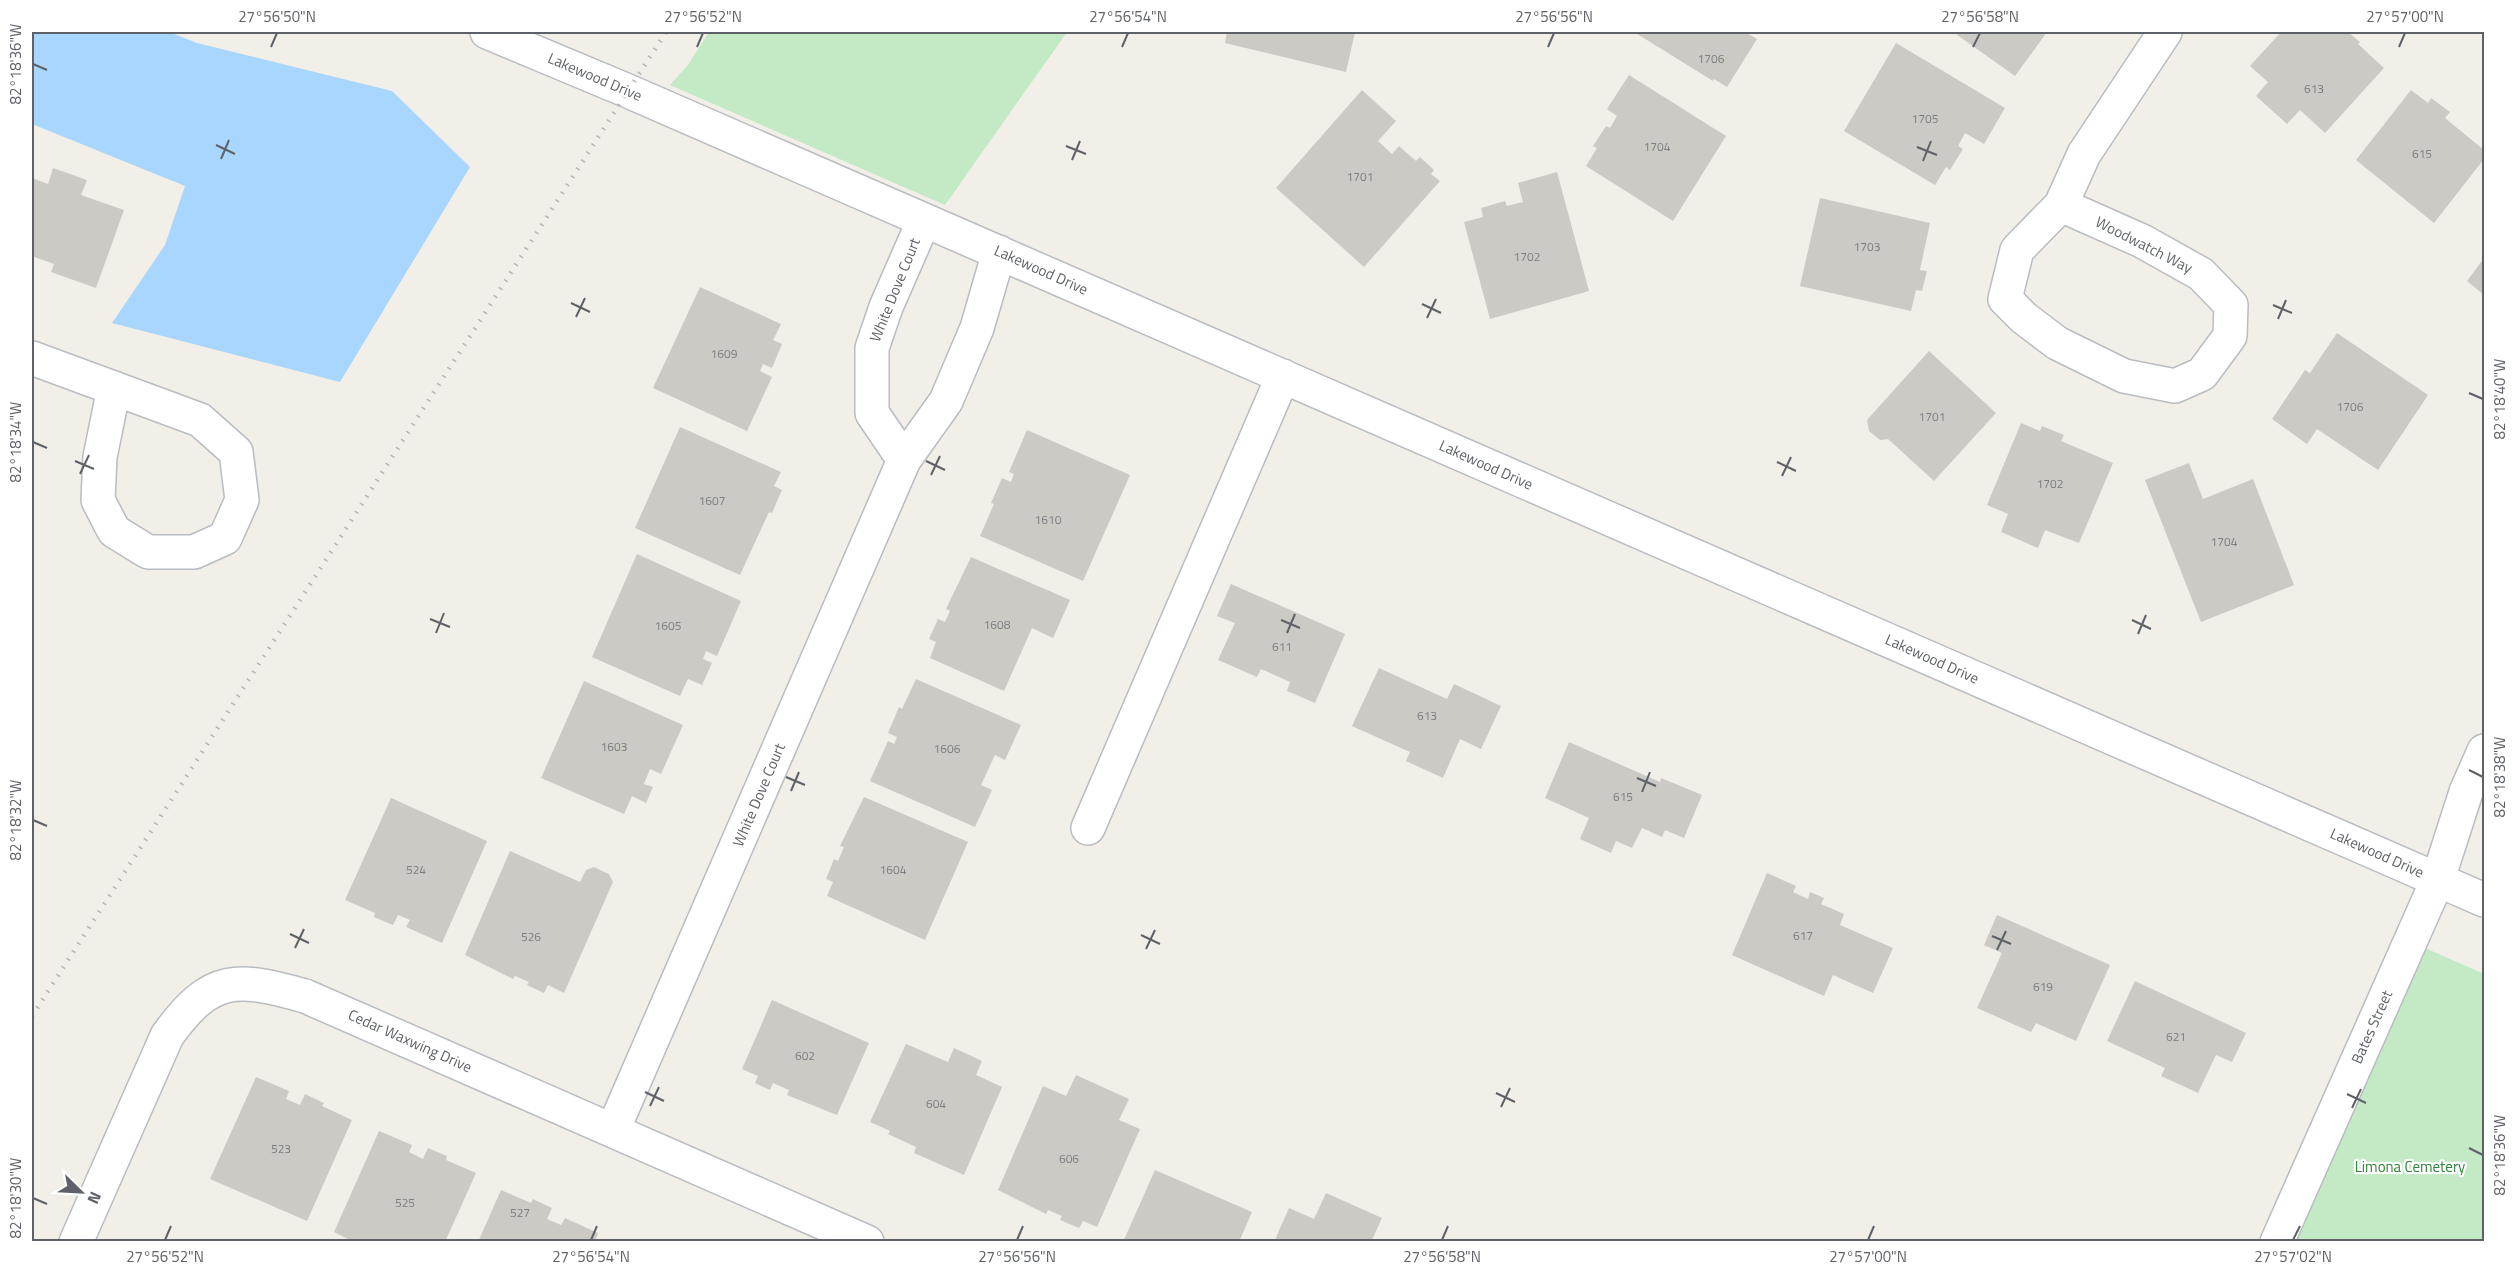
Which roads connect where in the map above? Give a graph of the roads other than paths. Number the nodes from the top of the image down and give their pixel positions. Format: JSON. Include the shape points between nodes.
{"nodes":[{"id":1,"x":2165,"y":32,"type":"edge"},
{"id":2,"x":492,"y":33,"type":"edge"},
{"id":3,"x":2061,"y":205,"type":"junction"},
{"id":4,"x":924,"y":220,"type":"junction"},
{"id":5,"x":999,"y":252,"type":"junction"},
{"id":6,"x":32,"y":358,"type":"edge"},
{"id":7,"x":1283,"y":376,"type":"junction"},
{"id":8,"x":114,"y":388,"type":"junction"},
{"id":9,"x":904,"y":460,"type":"junction"},
{"id":10,"x":2484,"y":751,"type":"edge"},
{"id":11,"x":1088,"y":828,"type":"dead end"},
{"id":12,"x":2438,"y":879,"type":"junction"},
{"id":13,"x":2484,"y":900,"type":"edge"},
{"id":14,"x":613,"y":1130,"type":"junction"},
{"id":15,"x":76,"y":1242,"type":"edge"},
{"id":16,"x":867,"y":1242,"type":"edge"},
{"id":17,"x":2277,"y":1242,"type":"edge"}],
"edges":[{"from":1,"to":3,"type":"street","name":"Woodwatch Way","via":[[2084,154]]},
{"from":2,"to":4,"type":"street","name":"Lakewood Drive"},
{"from":3,"to":3,"type":"street","name":"Woodwatch Way","via":[[2018,250],[2005,299],[2056,343],[2124,376],[2175,386],[2202,374],[2230,336],[2231,305],[2201,274],[2142,241]]},
{"from":4,"to":5,"type":"street","name":"Lakewood Drive"},
{"from":4,"to":9,"type":"street","name":"White Dove Court","via":[[872,348],[872,413]]},
{"from":5,"to":7,"type":"street","name":"Lakewood Drive"},
{"from":5,"to":9,"type":"street","name":"White Dove Court","via":[[977,328],[946,401]]},
{"from":6,"to":8,"type":"street"},
{"from":7,"to":11,"type":"street"},
{"from":7,"to":12,"type":"street","name":"Lakewood Drive"},
{"from":8,"to":8,"type":"street","via":[[200,420],[236,452],[242,500],[225,538],[194,552],[148,552],[114,531],[98,500],[100,457]]},
{"from":9,"to":14,"type":"street","name":"White Dove Court"},
{"from":10,"to":12,"type":"street","name":"Bates Street","via":[[2466,792]]},
{"from":12,"to":13,"type":"street","name":"Lakewood Drive"},
{"from":12,"to":17,"type":"street","name":"Bates Street"},
{"from":14,"to":15,"type":"street","name":"Cedar Waxwing Drive","via":[[305,996],[264,984],[235,983],[210,992],[185,1010],[167,1036]]},
{"from":14,"to":16,"type":"street","name":"Cedar Waxwing Drive"}]}
